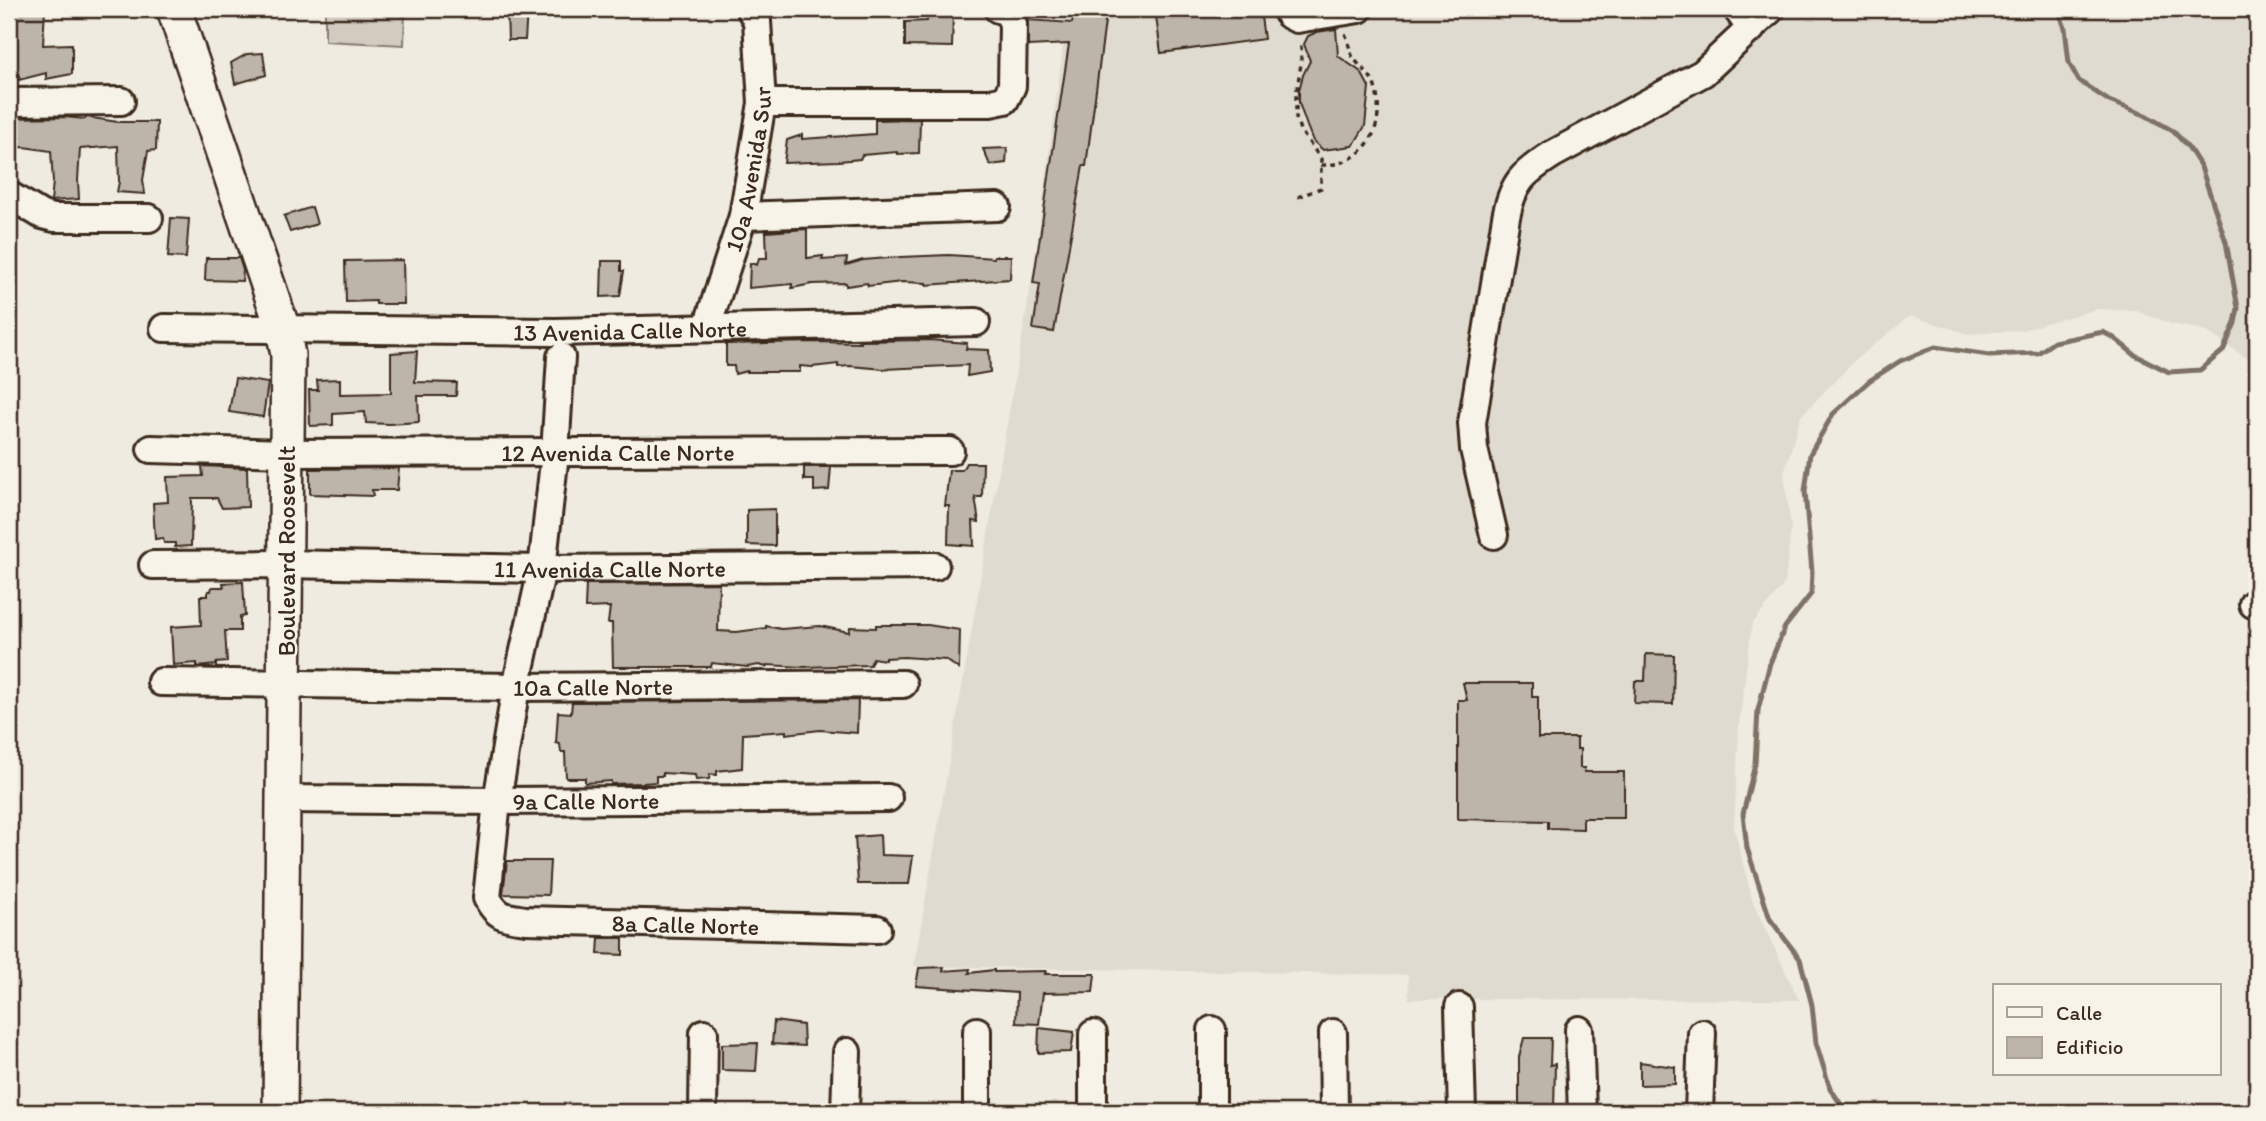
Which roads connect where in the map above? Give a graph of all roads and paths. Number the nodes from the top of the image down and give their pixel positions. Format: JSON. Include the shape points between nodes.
{"nodes":[{"id":1,"x":174,"y":9,"type":"edge"},
{"id":2,"x":750,"y":9,"type":"edge"},
{"id":3,"x":999,"y":9,"type":"edge"},
{"id":4,"x":1286,"y":9,"type":"edge"},
{"id":5,"x":1359,"y":9,"type":"edge"},
{"id":6,"x":1771,"y":9,"type":"edge"},
{"id":7,"x":1744,"y":19,"type":"edge"},
{"id":8,"x":1301,"y":36,"type":"dead end"},
{"id":9,"x":1349,"y":40,"type":"dead end"},
{"id":10,"x":121,"y":101,"type":"dead end"},
{"id":11,"x":9,"y":102,"type":"edge"},
{"id":12,"x":762,"y":103,"type":"junction"},
{"id":13,"x":1321,"y":165,"type":"junction"},
{"id":14,"x":9,"y":195,"type":"edge"},
{"id":15,"x":1298,"y":197,"type":"dead end"},
{"id":16,"x":998,"y":207,"type":"dead end"},
{"id":17,"x":743,"y":216,"type":"junction"},
{"id":18,"x":149,"y":218,"type":"dead end"},
{"id":19,"x":976,"y":322,"type":"dead end"},
{"id":20,"x":707,"y":327,"type":"junction"},
{"id":21,"x":164,"y":328,"type":"dead end"},
{"id":22,"x":283,"y":329,"type":"junction"},
{"id":23,"x":561,"y":357,"type":"dead end"},
{"id":24,"x":152,"y":449,"type":"dead end"},
{"id":25,"x":950,"y":451,"type":"dead end"},
{"id":26,"x":286,"y":453,"type":"junction"},
{"id":27,"x":555,"y":453,"type":"junction"},
{"id":28,"x":1494,"y":535,"type":"dead end"},
{"id":29,"x":284,"y":564,"type":"junction"},
{"id":30,"x":153,"y":565,"type":"dead end"},
{"id":31,"x":935,"y":566,"type":"dead end"},
{"id":32,"x":542,"y":569,"type":"junction"},
{"id":33,"x":161,"y":682,"type":"dead end"},
{"id":34,"x":285,"y":684,"type":"junction"},
{"id":35,"x":903,"y":684,"type":"dead end"},
{"id":36,"x":516,"y":687,"type":"junction"},
{"id":37,"x":888,"y":798,"type":"dead end"},
{"id":38,"x":285,"y":799,"type":"junction"},
{"id":39,"x":497,"y":801,"type":"junction"},
{"id":40,"x":877,"y":929,"type":"dead end"},
{"id":41,"x":1459,"y":1007,"type":"dead end"},
{"id":42,"x":1212,"y":1030,"type":"dead end"},
{"id":43,"x":1579,"y":1030,"type":"dead end"},
{"id":44,"x":977,"y":1031,"type":"dead end"},
{"id":45,"x":1702,"y":1032,"type":"dead end"},
{"id":46,"x":704,"y":1033,"type":"dead end"},
{"id":47,"x":1333,"y":1033,"type":"dead end"},
{"id":48,"x":1093,"y":1034,"type":"dead end"},
{"id":49,"x":847,"y":1052,"type":"dead end"},
{"id":50,"x":280,"y":1112,"type":"edge"},
{"id":51,"x":703,"y":1112,"type":"edge"},
{"id":52,"x":845,"y":1112,"type":"edge"},
{"id":53,"x":976,"y":1112,"type":"edge"},
{"id":54,"x":1093,"y":1112,"type":"edge"},
{"id":55,"x":1212,"y":1112,"type":"edge"},
{"id":56,"x":1334,"y":1112,"type":"edge"},
{"id":57,"x":1462,"y":1112,"type":"edge"},
{"id":58,"x":1582,"y":1112,"type":"edge"},
{"id":59,"x":1699,"y":1112,"type":"edge"}],
"edges":[{"from":1,"to":22,"type":"main road","name":"Boulevard Roosevelt"},
{"from":2,"to":12,"type":"street","name":"10a Avenida Sur","via":[[757,20]]},
{"from":3,"to":12,"type":"street","via":[[1008,12],[1013,24],[1012,86],[1005,100]]},
{"from":4,"to":5,"type":"street","via":[[1297,19]]},
{"from":6,"to":7,"type":"street"},
{"from":7,"to":28,"type":"street","via":[[1703,73],[1553,154],[1517,181],[1506,217],[1472,423]]},
{"from":8,"to":13,"type":"path","via":[[1296,118]]},
{"from":9,"to":13,"type":"path","via":[[1351,55],[1373,80],[1378,102],[1372,137],[1364,150],[1352,157]]},
{"from":10,"to":11,"type":"street"},
{"from":12,"to":17,"type":"street","name":"10a Avenida Sur"},
{"from":13,"to":15,"type":"path","via":[[1321,188]]},
{"from":14,"to":18,"type":"street","via":[[54,218]]},
{"from":16,"to":17,"type":"street"},
{"from":17,"to":20,"type":"street","name":"10a Avenida Sur"},
{"from":19,"to":20,"type":"street","name":"13 Avenida Calle Norte"},
{"from":20,"to":22,"type":"street","name":"13 Avenida Calle Norte","via":[[556,332]]},
{"from":21,"to":22,"type":"street","name":"13 Avenida Calle Norte"},
{"from":22,"to":26,"type":"main road","name":"Boulevard Roosevelt","via":[[288,355]]},
{"from":23,"to":27,"type":"street"},
{"from":24,"to":26,"type":"street","name":"12 Avenida Calle Norte"},
{"from":25,"to":27,"type":"street","name":"12 Avenida Calle Norte"},
{"from":26,"to":27,"type":"street","name":"12 Avenida Calle Norte"},
{"from":26,"to":29,"type":"main road","name":"Boulevard Roosevelt"},
{"from":27,"to":32,"type":"street"},
{"from":29,"to":30,"type":"street","name":"11 Avenida Calle Norte"},
{"from":29,"to":32,"type":"street","name":"11 Avenida Calle Norte"},
{"from":29,"to":34,"type":"main road","name":"Boulevard Roosevelt"},
{"from":31,"to":32,"type":"street","name":"11 Avenida Calle Norte"},
{"from":32,"to":36,"type":"street"},
{"from":33,"to":34,"type":"street","name":"10a Calle Norte"},
{"from":34,"to":36,"type":"street","name":"10a Calle Norte"},
{"from":34,"to":38,"type":"main road","name":"Boulevard Roosevelt"},
{"from":35,"to":36,"type":"street","name":"10a Calle Norte"},
{"from":36,"to":39,"type":"street"},
{"from":37,"to":39,"type":"street","name":"9a Calle Norte"},
{"from":38,"to":39,"type":"street","name":"9a Calle Norte"},
{"from":38,"to":50,"type":"main road","name":"Boulevard Roosevelt"},
{"from":39,"to":40,"type":"street","name":"8a Calle Norte","via":[[487,898],[503,916]]},
{"from":41,"to":57,"type":"street"},
{"from":42,"to":55,"type":"street"},
{"from":43,"to":58,"type":"street"},
{"from":44,"to":53,"type":"street"},
{"from":45,"to":59,"type":"street"},
{"from":46,"to":51,"type":"street"},
{"from":47,"to":56,"type":"street"},
{"from":48,"to":54,"type":"street"},
{"from":49,"to":52,"type":"street"}]}
